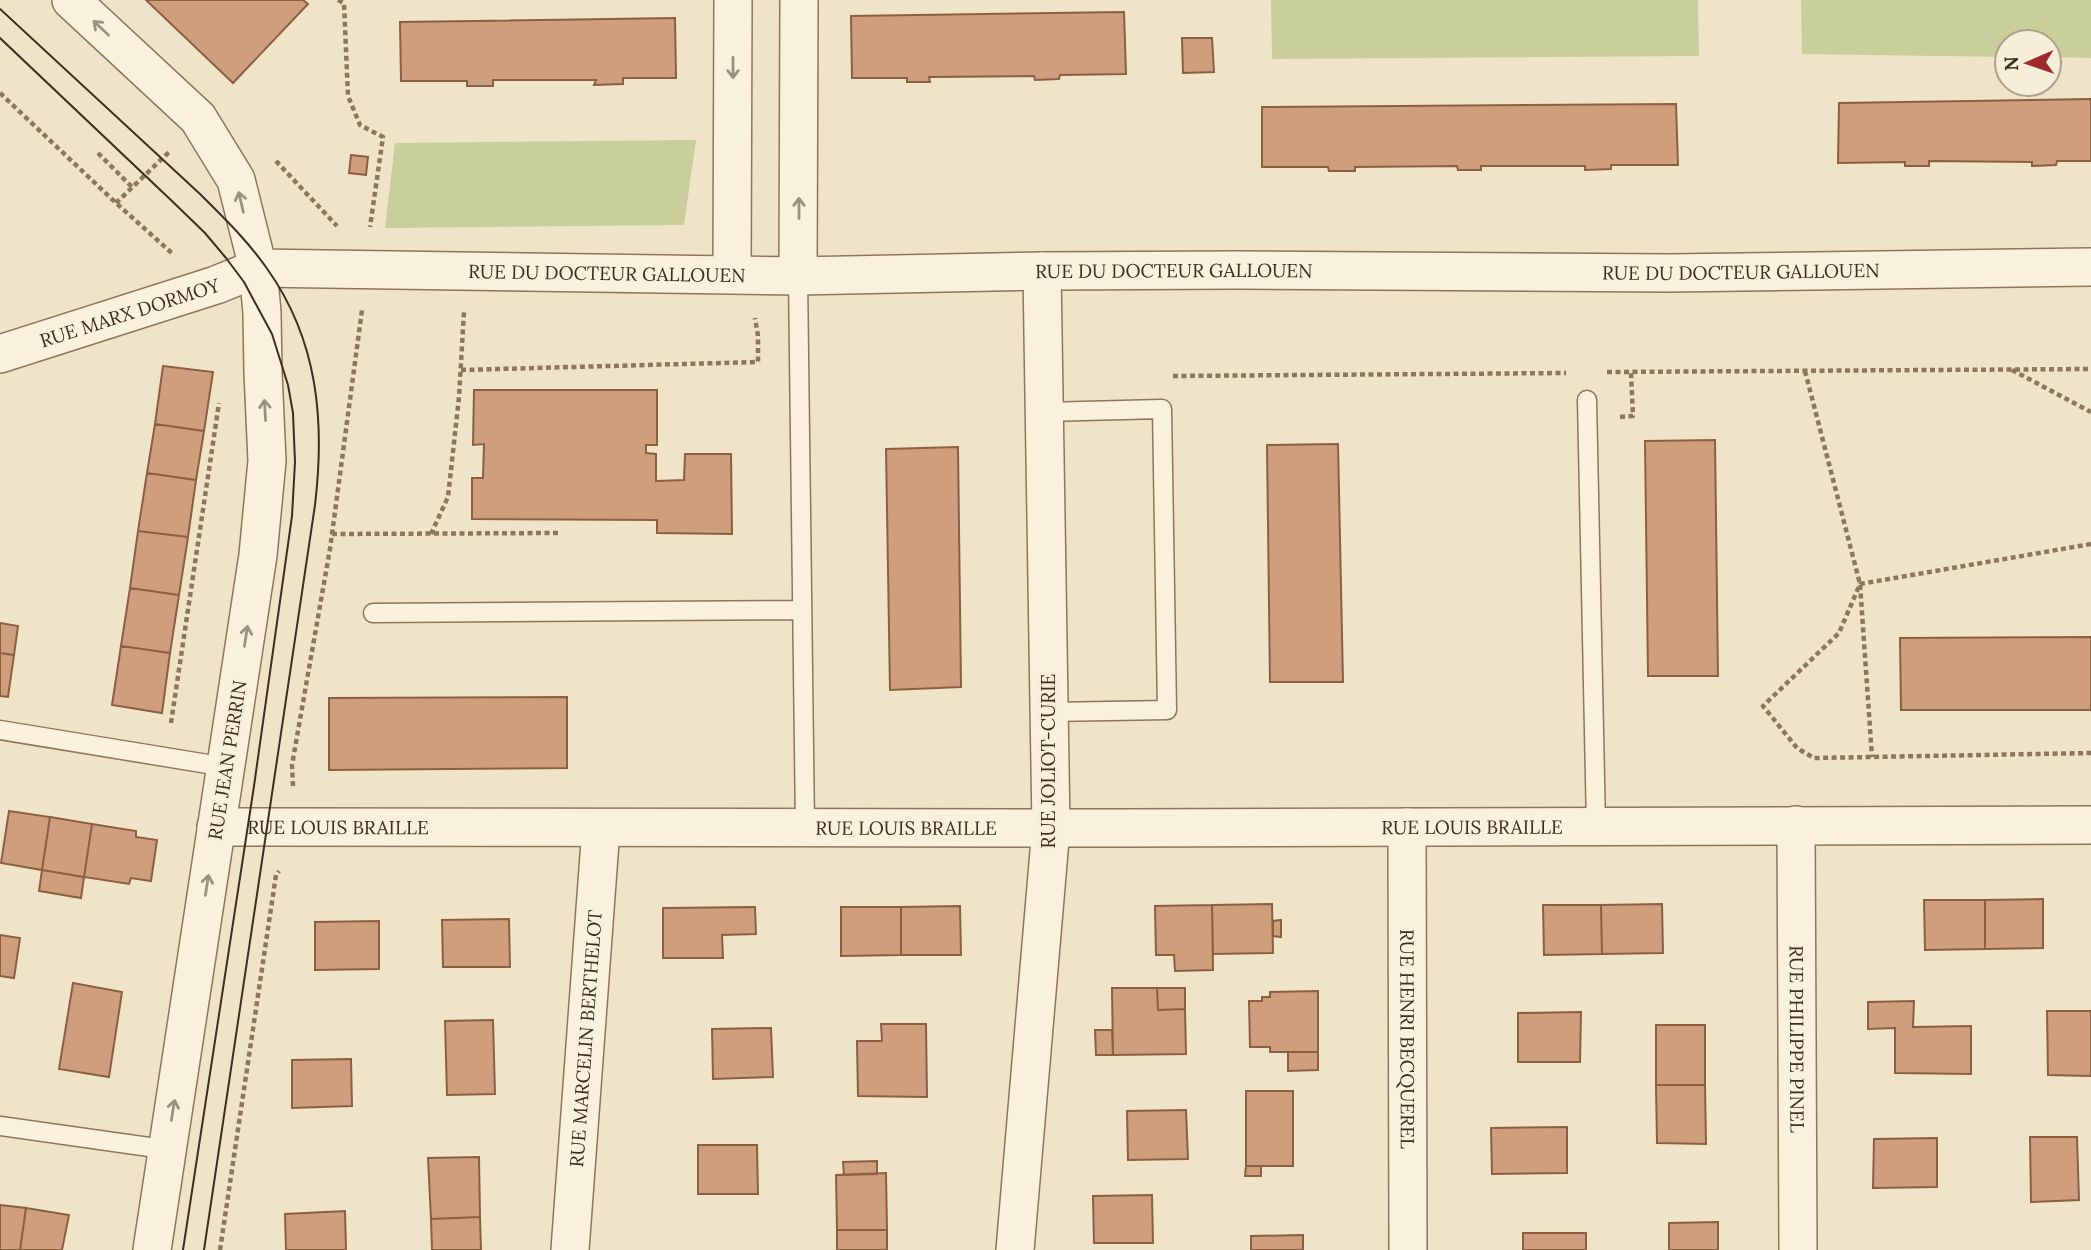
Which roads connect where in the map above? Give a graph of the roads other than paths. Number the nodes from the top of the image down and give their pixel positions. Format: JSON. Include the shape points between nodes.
{"nodes":[{"id":1,"x":71,"y":0,"type":"edge"},
{"id":2,"x":733,"y":0,"type":"edge"},
{"id":3,"x":799,"y":0,"type":"edge"},
{"id":4,"x":2091,"y":267,"type":"edge"},
{"id":5,"x":257,"y":268,"type":"junction"},
{"id":6,"x":1042,"y":271,"type":"junction"},
{"id":7,"x":732,"y":274,"type":"junction"},
{"id":8,"x":798,"y":276,"type":"junction"},
{"id":9,"x":0,"y":354,"type":"edge"},
{"id":10,"x":1587,"y":400,"type":"dead end"},
{"id":11,"x":1044,"y":412,"type":"junction"},
{"id":12,"x":802,"y":610,"type":"junction"},
{"id":13,"x":373,"y":613,"type":"dead end"},
{"id":14,"x":1049,"y":712,"type":"junction"},
{"id":15,"x":0,"y":730,"type":"edge"},
{"id":16,"x":226,"y":767,"type":"junction"},
{"id":17,"x":1796,"y":825,"type":"junction"},
{"id":18,"x":2091,"y":825,"type":"edge"},
{"id":19,"x":1595,"y":826,"type":"junction"},
{"id":20,"x":216,"y":827,"type":"junction"},
{"id":21,"x":1407,"y":827,"type":"junction"},
{"id":22,"x":601,"y":828,"type":"junction"},
{"id":23,"x":805,"y":828,"type":"junction"},
{"id":24,"x":1051,"y":828,"type":"junction"},
{"id":25,"x":0,"y":1126,"type":"edge"},
{"id":26,"x":167,"y":1152,"type":"junction"},
{"id":27,"x":152,"y":1250,"type":"edge"},
{"id":28,"x":570,"y":1250,"type":"edge"},
{"id":29,"x":1015,"y":1250,"type":"edge"},
{"id":30,"x":1408,"y":1250,"type":"edge"},
{"id":31,"x":1798,"y":1250,"type":"edge"}],
"edges":[{"from":5,"to":1,"type":"street","name":"RUE JEAN PERRIN","one_way":true,"via":[[236,180],[198,118]]},
{"from":2,"to":7,"type":"street","one_way":true},
{"from":8,"to":3,"type":"street","one_way":true},
{"from":4,"to":6,"type":"street","name":"RUE DU DOCTEUR GALLOUEN","via":[[1669,273]]},
{"from":5,"to":7,"type":"street","name":"RUE DU DOCTEUR GALLOUEN"},
{"from":5,"to":9,"type":"street","name":"RUE MARX DORMOY"},
{"from":16,"to":5,"type":"street","name":"RUE JEAN PERRIN","one_way":true,"via":[[258,555],[267,461]]},
{"from":6,"to":8,"type":"street","name":"RUE DU DOCTEUR GALLOUEN"},
{"from":6,"to":11,"type":"street","name":"RUE JOLIOT-CURIE"},
{"from":7,"to":8,"type":"street","name":"RUE DU DOCTEUR GALLOUEN"},
{"from":8,"to":12,"type":"lane"},
{"from":10,"to":19,"type":"lane"},
{"from":11,"to":14,"type":"street","name":"RUE JOLIOT-CURIE"},
{"from":11,"to":14,"type":"lane","via":[[1162,410],[1167,710]]},
{"from":12,"to":13,"type":"lane"},
{"from":12,"to":23,"type":"lane"},
{"from":14,"to":24,"type":"street","name":"RUE JOLIOT-CURIE"},
{"from":15,"to":16,"type":"lane"},
{"from":16,"to":20,"type":"street","name":"RUE JEAN PERRIN"},
{"from":17,"to":18,"type":"street","name":"RUE LOUIS BRAILLE"},
{"from":17,"to":19,"type":"street","name":"RUE LOUIS BRAILLE"},
{"from":17,"to":31,"type":"street","name":"RUE PHILIPPE PINEL"},
{"from":19,"to":21,"type":"street","name":"RUE LOUIS BRAILLE"},
{"from":20,"to":22,"type":"street","name":"RUE LOUIS BRAILLE"},
{"from":26,"to":20,"type":"street","name":"RUE JEAN PERRIN","one_way":true},
{"from":21,"to":24,"type":"street","name":"RUE LOUIS BRAILLE"},
{"from":21,"to":30,"type":"street","name":"RUE HENRI BECQUEREL"},
{"from":22,"to":23,"type":"street","name":"RUE LOUIS BRAILLE"},
{"from":22,"to":28,"type":"street","name":"RUE MARCELIN BERTHELOT"},
{"from":23,"to":24,"type":"street","name":"RUE LOUIS BRAILLE"},
{"from":24,"to":29,"type":"street","name":"RUE JOLIOT-CURIE"},
{"from":25,"to":26,"type":"lane"},
{"from":26,"to":27,"type":"street","name":"RUE JEAN PERRIN"}]}
